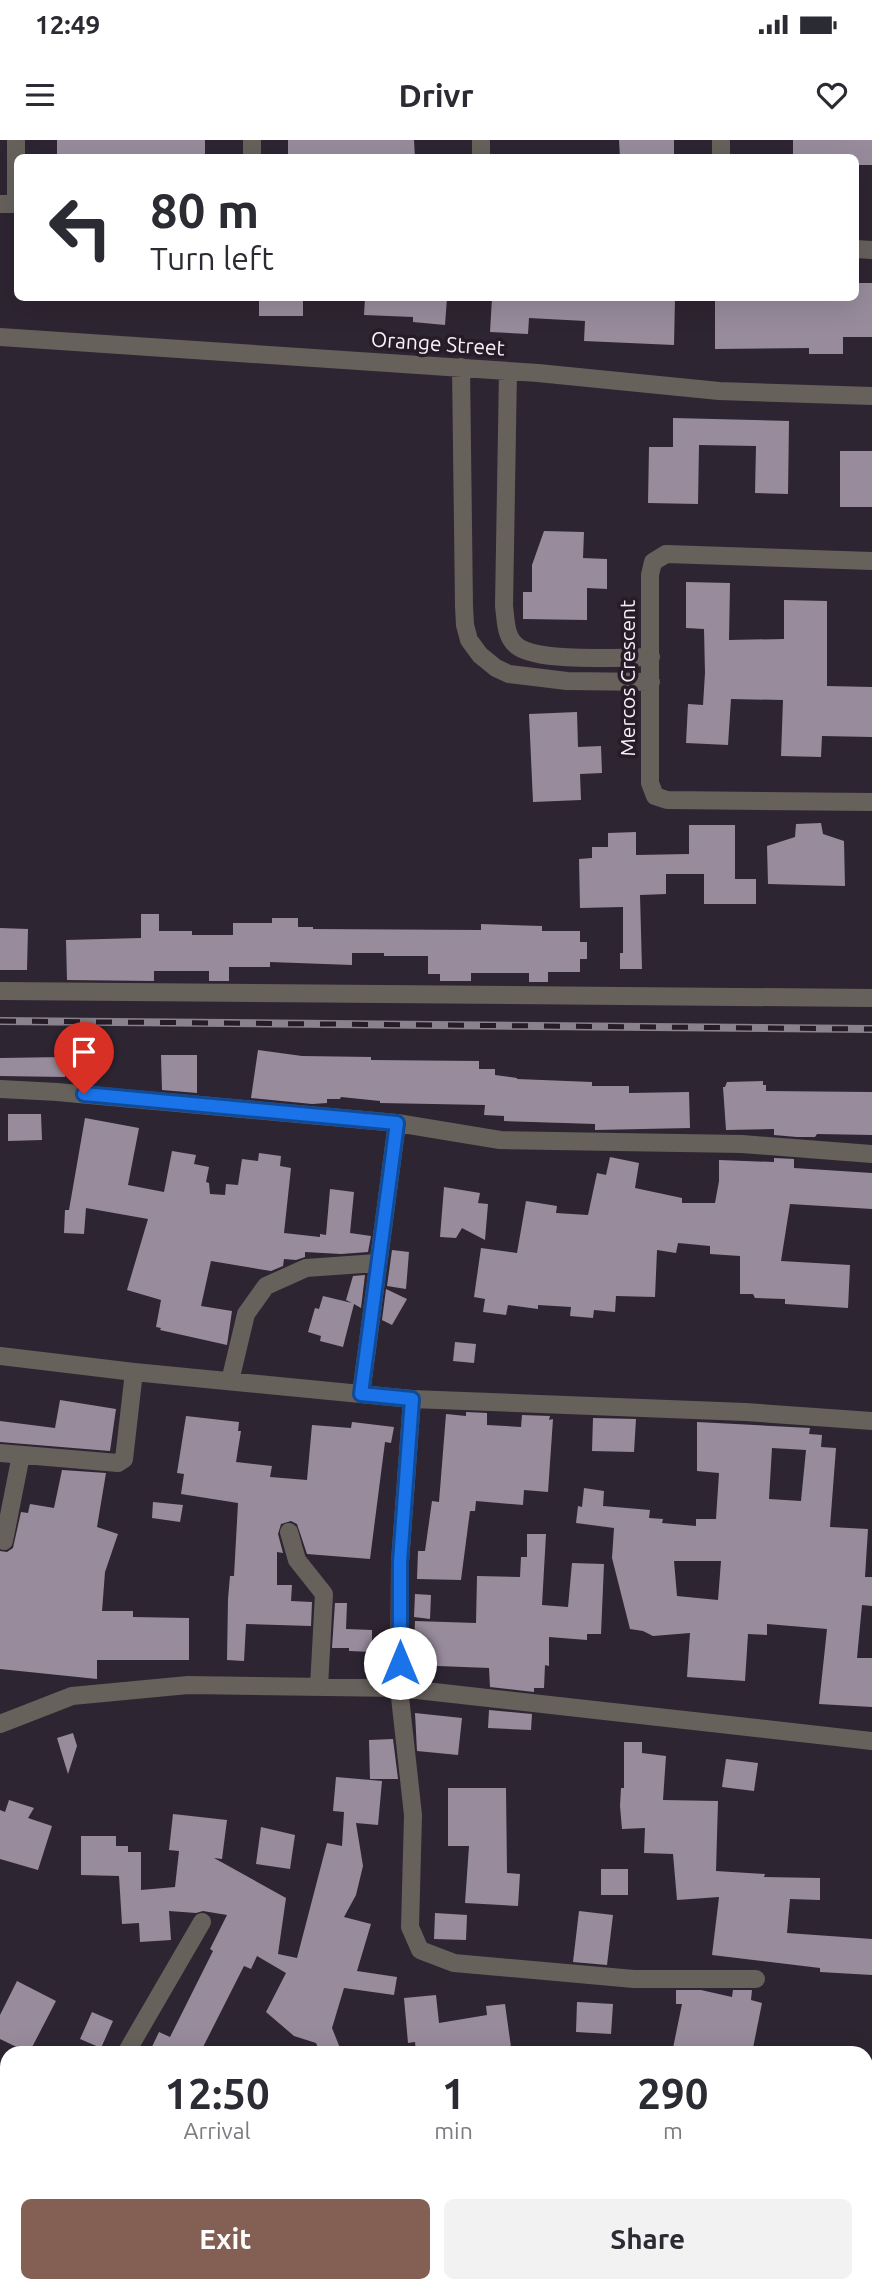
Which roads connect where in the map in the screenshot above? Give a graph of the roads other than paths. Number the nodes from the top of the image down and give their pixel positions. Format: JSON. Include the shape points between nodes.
{"nodes":[{"id":1,"x":14,"y":166,"type":"edge"},
{"id":2,"x":11,"y":204,"type":"edge"},
{"id":3,"x":0,"y":337,"type":"edge"},
{"id":4,"x":461,"y":368,"type":"junction"},
{"id":5,"x":508,"y":370,"type":"junction"},
{"id":6,"x":872,"y":396,"type":"edge"},
{"id":7,"x":872,"y":561,"type":"edge"},
{"id":8,"x":651,"y":656,"type":"junction"},
{"id":9,"x":651,"y":682,"type":"junction"},
{"id":10,"x":872,"y":802,"type":"edge"},
{"id":11,"x":0,"y":991,"type":"edge"},
{"id":12,"x":872,"y":998,"type":"edge"},
{"id":13,"x":0,"y":1089,"type":"edge"},
{"id":14,"x":397,"y":1123,"type":"junction"},
{"id":15,"x":872,"y":1154,"type":"edge"},
{"id":16,"x":377,"y":1263,"type":"junction"},
{"id":17,"x":0,"y":1356,"type":"edge"},
{"id":18,"x":134,"y":1372,"type":"junction"},
{"id":19,"x":230,"y":1381,"type":"junction"},
{"id":20,"x":361,"y":1394,"type":"junction"},
{"id":21,"x":412,"y":1399,"type":"junction"},
{"id":22,"x":872,"y":1421,"type":"edge"},
{"id":23,"x":0,"y":1453,"type":"edge"},
{"id":24,"x":21,"y":1455,"type":"junction"},
{"id":25,"x":289,"y":1532,"type":"dead end"},
{"id":26,"x":4,"y":1541,"type":"dead end"},
{"id":27,"x":319,"y":1687,"type":"junction"},
{"id":28,"x":399,"y":1688,"type":"junction"},
{"id":29,"x":0,"y":1724,"type":"edge"},
{"id":30,"x":872,"y":1741,"type":"edge"},
{"id":31,"x":202,"y":1922,"type":"dead end"},
{"id":32,"x":756,"y":1979,"type":"dead end"},
{"id":33,"x":130,"y":2046,"type":"edge"}],
"edges":[{"from":1,"to":2,"type":"street"},
{"from":3,"to":4,"type":"street","name":"Orange Street"},
{"from":4,"to":5,"type":"street","name":"Orange Street"},
{"from":4,"to":9,"type":"street","via":[[464,606],[469,640],[480,656],[509,674],[567,681]]},
{"from":5,"to":6,"type":"street","name":"Orange Street","via":[[719,391]]},
{"from":5,"to":8,"type":"street","via":[[504,606],[511,640],[524,650],[556,656]]},
{"from":7,"to":8,"type":"street","name":"Mercos Crescent","via":[[666,555],[653,562],[649,575]]},
{"from":8,"to":9,"type":"street","name":"Mercos Crescent"},
{"from":9,"to":10,"type":"street","name":"Mercos Crescent","via":[[649,783],[655,796],[667,800]]},
{"from":11,"to":12,"type":"street"},
{"from":13,"to":14,"type":"street"},
{"from":14,"to":15,"type":"street","via":[[500,1140],[742,1144]]},
{"from":14,"to":16,"type":"street"},
{"from":16,"to":19,"type":"street","via":[[306,1268],[266,1286],[246,1314]]},
{"from":16,"to":20,"type":"street"},
{"from":17,"to":18,"type":"street"},
{"from":18,"to":19,"type":"street"},
{"from":18,"to":24,"type":"street","via":[[124,1459],[107,1463]]},
{"from":19,"to":20,"type":"street"},
{"from":20,"to":21,"type":"street"},
{"from":21,"to":22,"type":"street"},
{"from":21,"to":28,"type":"street","via":[[400,1562]]},
{"from":23,"to":24,"type":"street"},
{"from":24,"to":26,"type":"street"},
{"from":25,"to":27,"type":"street","via":[[297,1560],[324,1594]]},
{"from":27,"to":28,"type":"street"},
{"from":27,"to":29,"type":"street","via":[[188,1685],[72,1696]]},
{"from":28,"to":30,"type":"street"},
{"from":28,"to":32,"type":"street","via":[[413,1815],[411,1927],[420,1950],[454,1963],[634,1979]]},
{"from":31,"to":33,"type":"street"}]}
